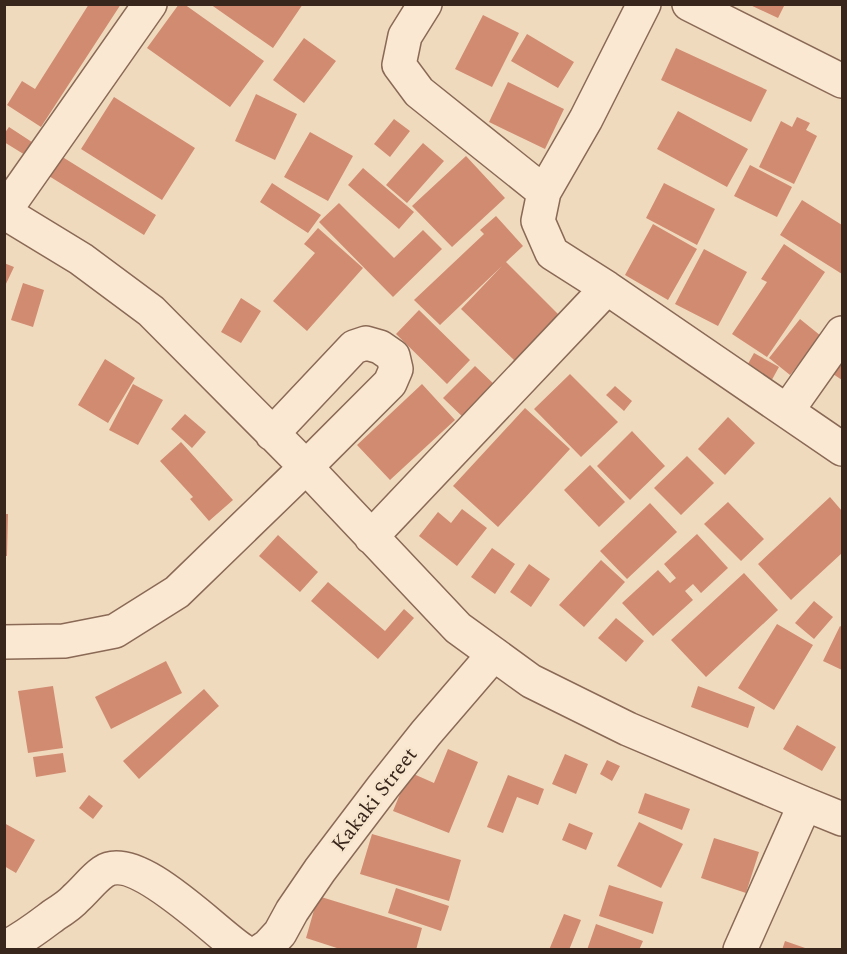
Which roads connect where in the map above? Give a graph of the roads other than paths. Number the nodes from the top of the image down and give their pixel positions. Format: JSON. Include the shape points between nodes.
{"nodes":[{"id":1,"x":150,"y":4,"type":"edge"},
{"id":2,"x":425,"y":4,"type":"edge"},
{"id":3,"x":644,"y":4,"type":"edge"},
{"id":4,"x":689,"y":4,"type":"edge"},
{"id":5,"x":843,"y":81,"type":"edge"},
{"id":6,"x":544,"y":192,"type":"junction"},
{"id":7,"x":4,"y":212,"type":"edge"},
{"id":8,"x":607,"y":288,"type":"junction"},
{"id":9,"x":843,"y":333,"type":"edge"},
{"id":10,"x":787,"y":411,"type":"junction"},
{"id":11,"x":272,"y":434,"type":"junction"},
{"id":12,"x":843,"y":449,"type":"edge"},
{"id":13,"x":306,"y":468,"type":"junction"},
{"id":14,"x":371,"y":537,"type":"junction"},
{"id":15,"x":4,"y":642,"type":"edge"},
{"id":16,"x":494,"y":654,"type":"junction"},
{"id":17,"x":805,"y":804,"type":"junction"},
{"id":18,"x":843,"y":819,"type":"edge"},
{"id":19,"x":4,"y":948,"type":"edge"},
{"id":20,"x":242,"y":950,"type":"edge"},
{"id":21,"x":262,"y":950,"type":"edge"},
{"id":22,"x":740,"y":950,"type":"edge"}],
"edges":[{"from":1,"to":7,"type":"street"},
{"from":2,"to":6,"type":"street","via":[[405,36],[399,65],[419,92]]},
{"from":3,"to":6,"type":"street"},
{"from":4,"to":5,"type":"street"},
{"from":6,"to":8,"type":"street","via":[[538,221],[552,253]]},
{"from":7,"to":11,"type":"street","via":[[81,259],[151,311]]},
{"from":8,"to":10,"type":"street"},
{"from":8,"to":14,"type":"street"},
{"from":9,"to":10,"type":"street"},
{"from":10,"to":12,"type":"street"},
{"from":11,"to":13,"type":"street"},
{"from":11,"to":13,"type":"street","via":[[354,347],[366,343],[380,346],[393,356],[396,369],[390,383]]},
{"from":13,"to":14,"type":"street"},
{"from":13,"to":15,"type":"street","via":[[177,591],[116,631],[64,641]]},
{"from":14,"to":16,"type":"street","via":[[458,628]]},
{"from":16,"to":17,"type":"street","via":[[531,681],[628,729]]},
{"from":16,"to":21,"type":"street","name":"Kakaki Street","via":[[382,787],[320,870],[280,933]]},
{"from":17,"to":18,"type":"street"},
{"from":17,"to":22,"type":"street"},
{"from":19,"to":20,"type":"street","via":[[75,899],[102,873],[117,868],[136,873],[182,900]]}]}
